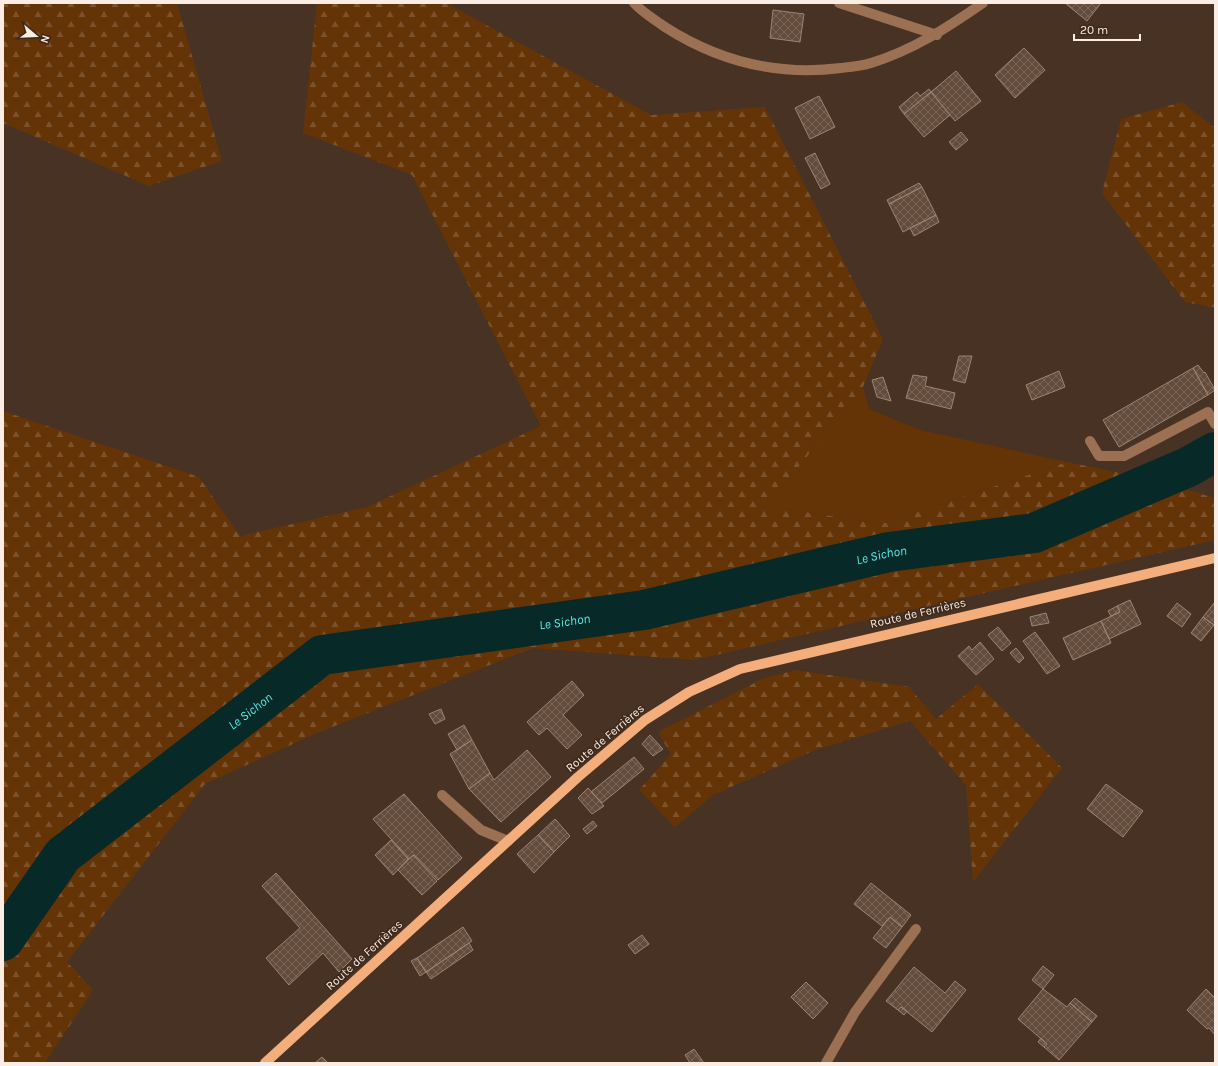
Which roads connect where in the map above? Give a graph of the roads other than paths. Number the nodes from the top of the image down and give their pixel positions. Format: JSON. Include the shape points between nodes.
{"nodes":[{"id":1,"x":634,"y":3,"type":"edge"},
{"id":2,"x":839,"y":3,"type":"edge"},
{"id":3,"x":983,"y":3,"type":"edge"},
{"id":4,"x":937,"y":35,"type":"junction"},
{"id":5,"x":1215,"y":424,"type":"edge"},
{"id":6,"x":1090,"y":441,"type":"dead end"},
{"id":7,"x":1215,"y":558,"type":"edge"},
{"id":8,"x":442,"y":794,"type":"dead end"},
{"id":9,"x":508,"y":841,"type":"junction"},
{"id":10,"x":916,"y":929,"type":"dead end"},
{"id":11,"x":265,"y":1063,"type":"edge"},
{"id":12,"x":826,"y":1063,"type":"edge"}],
"edges":[{"from":1,"to":4,"type":"street","via":[[641,11],[682,38],[724,58],[772,69],[821,71],[870,64]]},
{"from":2,"to":4,"type":"street"},
{"from":3,"to":4,"type":"street"},
{"from":5,"to":6,"type":"street","via":[[1208,412],[1124,456],[1099,456]]},
{"from":7,"to":9,"type":"main road","name":"Route de Ferrières","via":[[740,669],[689,692],[645,720]]},
{"from":8,"to":9,"type":"street","via":[[481,830]]},
{"from":9,"to":11,"type":"main road","name":"Route de Ferrières"},
{"from":10,"to":12,"type":"street","via":[[855,1012]]}]}
